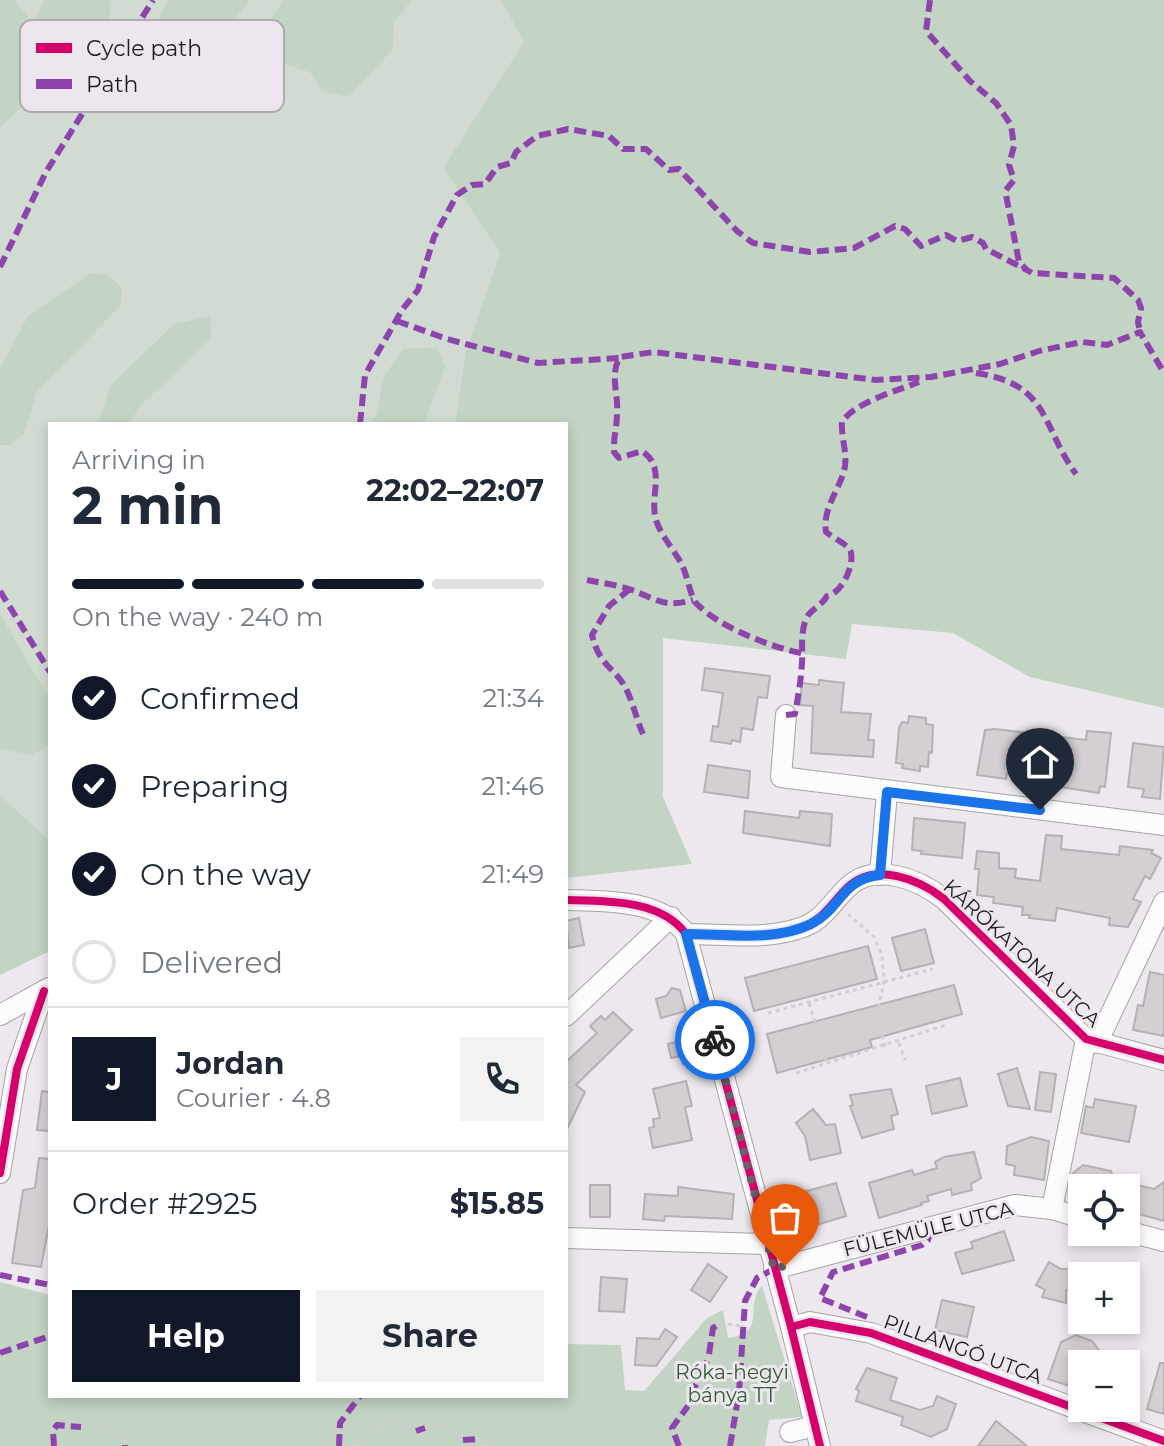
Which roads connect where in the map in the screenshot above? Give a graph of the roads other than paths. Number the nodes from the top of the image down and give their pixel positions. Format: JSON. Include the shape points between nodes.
{"nodes":[{"id":1,"x":786,"y":715,"type":"dead end"},
{"id":2,"x":887,"y":792,"type":"junction"},
{"id":3,"x":1164,"y":825,"type":"edge"},
{"id":4,"x":880,"y":875,"type":"junction"},
{"id":5,"x":568,"y":900,"type":"edge"},
{"id":6,"x":1164,"y":902,"type":"edge"},
{"id":7,"x":671,"y":917,"type":"junction"},
{"id":8,"x":686,"y":934,"type":"junction"},
{"id":9,"x":47,"y":989,"type":"edge"},
{"id":10,"x":568,"y":1014,"type":"edge"},
{"id":11,"x":0,"y":1015,"type":"edge"},
{"id":12,"x":1092,"y":1041,"type":"junction"},
{"id":13,"x":1164,"y":1060,"type":"edge"},
{"id":14,"x":0,"y":1173,"type":"edge"},
{"id":15,"x":1052,"y":1209,"type":"junction"},
{"id":16,"x":1068,"y":1214,"type":"edge"},
{"id":17,"x":1140,"y":1235,"type":"edge"},
{"id":18,"x":568,"y":1238,"type":"edge"},
{"id":19,"x":1164,"y":1241,"type":"edge"},
{"id":20,"x":768,"y":1244,"type":"junction"},
{"id":21,"x":774,"y":1269,"type":"junction"},
{"id":22,"x":791,"y":1327,"type":"junction"},
{"id":23,"x":790,"y":1432,"type":"dead end"},
{"id":24,"x":818,"y":1436,"type":"edge"},
{"id":25,"x":1164,"y":1441,"type":"edge"}],
"edges":[{"from":1,"to":2,"type":"street","via":[[781,777]]},
{"from":2,"to":3,"type":"street"},
{"from":2,"to":4,"type":"street"},
{"from":4,"to":8,"type":"street","via":[[850,884],[813,923],[781,933]]},
{"from":4,"to":12,"type":"street","name":"KÁRÓKATONA UTCA","via":[[928,886]]},
{"from":5,"to":7,"type":"street","via":[[628,905]]},
{"from":6,"to":12,"type":"street"},
{"from":7,"to":8,"type":"street"},
{"from":7,"to":10,"type":"street"},
{"from":8,"to":20,"type":"street"},
{"from":9,"to":11,"type":"street"},
{"from":9,"to":14,"type":"street","via":[[17,1069]]},
{"from":12,"to":13,"type":"street","name":"KÁRÓKATONA UTCA"},
{"from":12,"to":15,"type":"street"},
{"from":15,"to":16,"type":"street","name":"FÜLEMÜLE UTCA"},
{"from":15,"to":21,"type":"street","name":"FÜLEMÜLE UTCA","via":[[1015,1205],[982,1211]]},
{"from":17,"to":19,"type":"street"},
{"from":18,"to":20,"type":"street"},
{"from":20,"to":21,"type":"street"},
{"from":21,"to":22,"type":"street"},
{"from":22,"to":24,"type":"street"},
{"from":22,"to":25,"type":"street","name":"PILLANGÓ UTCA","via":[[810,1322],[871,1333]]},
{"from":23,"to":24,"type":"street"}]}
